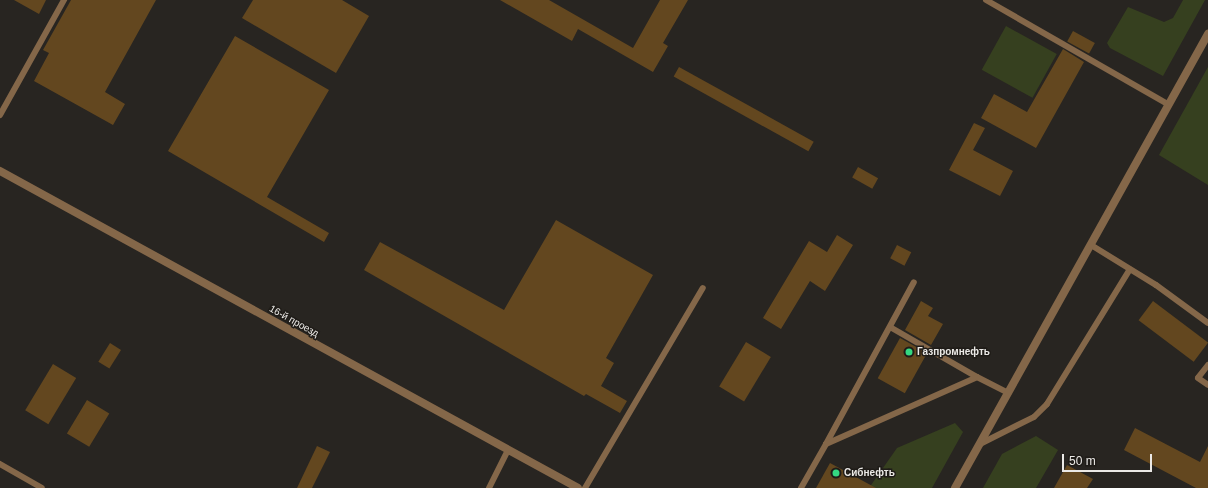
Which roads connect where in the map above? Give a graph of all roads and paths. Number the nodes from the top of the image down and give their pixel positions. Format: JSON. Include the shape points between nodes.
{"nodes":[{"id":1,"x":64,"y":0,"type":"edge"},
{"id":2,"x":986,"y":0,"type":"edge"},
{"id":3,"x":1208,"y":34,"type":"edge"},
{"id":4,"x":1169,"y":105,"type":"junction"},
{"id":5,"x":0,"y":115,"type":"edge"},
{"id":6,"x":0,"y":171,"type":"edge"},
{"id":7,"x":1091,"y":245,"type":"junction"},
{"id":8,"x":1130,"y":269,"type":"junction"},
{"id":9,"x":914,"y":282,"type":"dead end"},
{"id":10,"x":703,"y":288,"type":"dead end"},
{"id":11,"x":1208,"y":322,"type":"edge"},
{"id":12,"x":890,"y":327,"type":"junction"},
{"id":13,"x":1208,"y":365,"type":"edge"},
{"id":14,"x":978,"y":377,"type":"junction"},
{"id":15,"x":1208,"y":385,"type":"edge"},
{"id":16,"x":1008,"y":393,"type":"junction"},
{"id":17,"x":826,"y":444,"type":"junction"},
{"id":18,"x":978,"y":444,"type":"junction"},
{"id":19,"x":508,"y":450,"type":"junction"},
{"id":20,"x":0,"y":464,"type":"edge"},
{"id":21,"x":42,"y":488,"type":"edge"},
{"id":22,"x":488,"y":488,"type":"edge"},
{"id":23,"x":578,"y":488,"type":"edge"},
{"id":24,"x":585,"y":488,"type":"edge"},
{"id":25,"x":801,"y":488,"type":"edge"},
{"id":26,"x":955,"y":488,"type":"edge"}],
"edges":[{"from":1,"to":5,"type":"lane"},
{"from":2,"to":4,"type":"lane"},
{"from":3,"to":4,"type":"street"},
{"from":4,"to":7,"type":"street"},
{"from":6,"to":19,"type":"street","name":"16-й проезд"},
{"from":7,"to":8,"type":"lane"},
{"from":7,"to":16,"type":"street"},
{"from":8,"to":11,"type":"lane"},
{"from":8,"to":18,"type":"lane","via":[[1047,404],[1034,416]]},
{"from":9,"to":12,"type":"lane"},
{"from":10,"to":24,"type":"lane"},
{"from":12,"to":14,"type":"lane"},
{"from":12,"to":17,"type":"lane"},
{"from":13,"to":15,"type":"lane","via":[[1198,378]]},
{"from":14,"to":16,"type":"lane"},
{"from":14,"to":17,"type":"lane"},
{"from":16,"to":18,"type":"street"},
{"from":17,"to":25,"type":"lane"},
{"from":18,"to":26,"type":"street"},
{"from":19,"to":22,"type":"lane"},
{"from":19,"to":23,"type":"street","name":"16-й проезд"},
{"from":20,"to":21,"type":"lane"}]}
